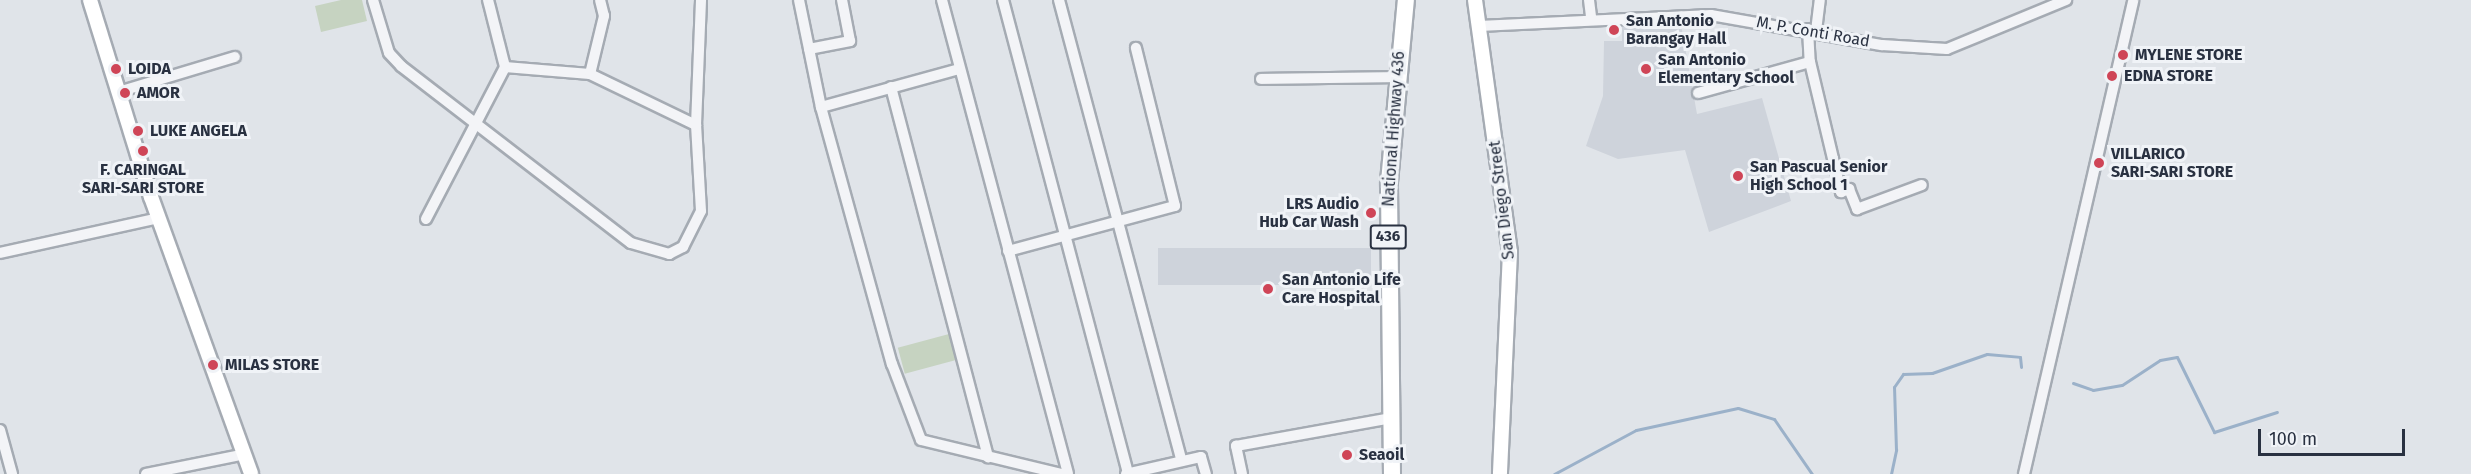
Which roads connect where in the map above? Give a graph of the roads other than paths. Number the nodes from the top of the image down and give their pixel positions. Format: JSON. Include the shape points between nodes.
{"nodes":[{"id":1,"x":90,"y":0,"type":"edge"},
{"id":2,"x":373,"y":0,"type":"edge"},
{"id":3,"x":488,"y":0,"type":"edge"},
{"id":4,"x":600,"y":0,"type":"edge"},
{"id":5,"x":701,"y":0,"type":"edge"},
{"id":6,"x":799,"y":0,"type":"edge"},
{"id":7,"x":842,"y":0,"type":"edge"},
{"id":8,"x":942,"y":0,"type":"edge"},
{"id":9,"x":1003,"y":0,"type":"edge"},
{"id":10,"x":1059,"y":0,"type":"edge"},
{"id":11,"x":1406,"y":0,"type":"edge"},
{"id":12,"x":1474,"y":0,"type":"edge"},
{"id":13,"x":1589,"y":0,"type":"edge"},
{"id":14,"x":1820,"y":0,"type":"edge"},
{"id":15,"x":2066,"y":0,"type":"edge"},
{"id":16,"x":2133,"y":0,"type":"edge"},
{"id":17,"x":1591,"y":16,"type":"junction"},
{"id":18,"x":1479,"y":26,"type":"junction"},
{"id":19,"x":1812,"y":30,"type":"junction"},
{"id":20,"x":1136,"y":48,"type":"dead end"},
{"id":21,"x":809,"y":49,"type":"junction"},
{"id":22,"x":235,"y":57,"type":"dead end"},
{"id":23,"x":1810,"y":62,"type":"junction"},
{"id":24,"x":505,"y":67,"type":"junction"},
{"id":25,"x":959,"y":69,"type":"junction"},
{"id":26,"x":590,"y":74,"type":"junction"},
{"id":27,"x":1397,"y":77,"type":"junction"},
{"id":28,"x":1261,"y":78,"type":"dead end"},
{"id":29,"x":891,"y":87,"type":"junction"},
{"id":30,"x":118,"y":92,"type":"junction"},
{"id":31,"x":1698,"y":93,"type":"dead end"},
{"id":32,"x":821,"y":107,"type":"junction"},
{"id":33,"x":478,"y":124,"type":"junction"},
{"id":34,"x":696,"y":125,"type":"junction"},
{"id":35,"x":1922,"y":185,"type":"dead end"},
{"id":36,"x":159,"y":218,"type":"junction"},
{"id":37,"x":426,"y":219,"type":"dead end"},
{"id":38,"x":1118,"y":222,"type":"junction"},
{"id":39,"x":1064,"y":236,"type":"junction"},
{"id":40,"x":1008,"y":251,"type":"junction"},
{"id":41,"x":0,"y":253,"type":"edge"},
{"id":42,"x":1392,"y":418,"type":"junction"},
{"id":43,"x":0,"y":430,"type":"edge"},
{"id":44,"x":245,"y":454,"type":"junction"},
{"id":45,"x":988,"y":458,"type":"junction"},
{"id":46,"x":1182,"y":461,"type":"junction"},
{"id":47,"x":12,"y":474,"type":"edge"},
{"id":48,"x":146,"y":474,"type":"edge"},
{"id":49,"x":251,"y":474,"type":"edge"},
{"id":50,"x":1062,"y":474,"type":"edge"},
{"id":51,"x":1068,"y":474,"type":"edge"},
{"id":52,"x":1127,"y":474,"type":"edge"},
{"id":53,"x":1206,"y":474,"type":"edge"},
{"id":54,"x":1242,"y":474,"type":"edge"},
{"id":55,"x":1392,"y":474,"type":"edge"},
{"id":56,"x":1500,"y":474,"type":"edge"},
{"id":57,"x":2024,"y":474,"type":"edge"}],
"edges":[{"from":1,"to":30,"type":"street"},
{"from":2,"to":33,"type":"street","via":[[389,53]]},
{"from":3,"to":24,"type":"street"},
{"from":4,"to":26,"type":"street","via":[[604,16]]},
{"from":5,"to":34,"type":"street"},
{"from":6,"to":21,"type":"street"},
{"from":7,"to":21,"type":"street","via":[[850,41]]},
{"from":8,"to":25,"type":"street"},
{"from":9,"to":39,"type":"street"},
{"from":10,"to":38,"type":"street"},
{"from":11,"to":27,"type":"main road","name":"National Highway 436","number":"436"},
{"from":12,"to":18,"type":"street","name":"San Diego Street"},
{"from":13,"to":17,"type":"street"},
{"from":14,"to":19,"type":"street"},
{"from":15,"to":19,"type":"street","name":"M. P. Conti Road","via":[[1947,49],[1882,45]]},
{"from":16,"to":57,"type":"street"},
{"from":17,"to":18,"type":"street","name":"M. P. Conti Road"},
{"from":17,"to":19,"type":"street","name":"M. P. Conti Road","via":[[1711,15]]},
{"from":18,"to":56,"type":"street","name":"San Diego Street","via":[[1510,252]]},
{"from":19,"to":23,"type":"street"},
{"from":20,"to":38,"type":"street","via":[[1175,206]]},
{"from":21,"to":32,"type":"street"},
{"from":22,"to":30,"type":"street"},
{"from":23,"to":31,"type":"street"},
{"from":23,"to":35,"type":"street","via":[[1841,192],[1849,189],[1857,209]]},
{"from":24,"to":26,"type":"street"},
{"from":24,"to":33,"type":"street"},
{"from":25,"to":29,"type":"street"},
{"from":25,"to":40,"type":"street"},
{"from":26,"to":34,"type":"street"},
{"from":27,"to":28,"type":"street"},
{"from":27,"to":42,"type":"main road","name":"National Highway 436","number":"436","via":[[1387,258]]},
{"from":29,"to":32,"type":"street"},
{"from":29,"to":45,"type":"street"},
{"from":30,"to":36,"type":"street"},
{"from":32,"to":45,"type":"street","via":[[892,364],[921,440]]},
{"from":33,"to":34,"type":"street","via":[[631,243],[669,254],[683,247],[701,211]]},
{"from":33,"to":37,"type":"street"},
{"from":36,"to":41,"type":"street"},
{"from":36,"to":44,"type":"street"},
{"from":38,"to":39,"type":"street"},
{"from":38,"to":46,"type":"street"},
{"from":39,"to":40,"type":"street"},
{"from":39,"to":52,"type":"street"},
{"from":40,"to":51,"type":"street"},
{"from":42,"to":54,"type":"street","via":[[1236,446]]},
{"from":42,"to":55,"type":"main road","name":"National Highway 436","number":"436"},
{"from":43,"to":47,"type":"street"},
{"from":44,"to":48,"type":"street"},
{"from":44,"to":49,"type":"street"},
{"from":45,"to":50,"type":"street"},
{"from":46,"to":52,"type":"street"},
{"from":46,"to":53,"type":"street","via":[[1201,457]]}]}
